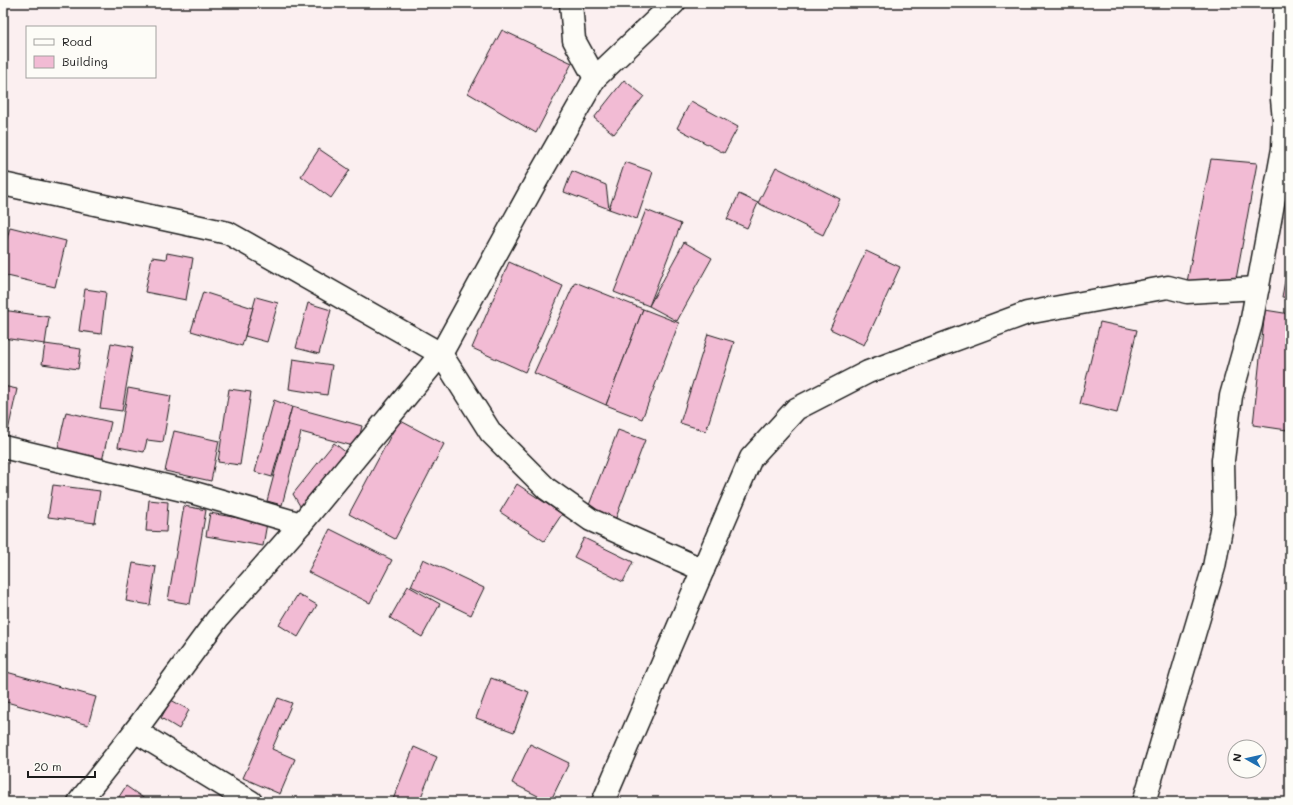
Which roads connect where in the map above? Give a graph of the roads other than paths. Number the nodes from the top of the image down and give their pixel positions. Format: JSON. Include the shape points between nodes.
{"nodes":[{"id":1,"x":571,"y":3,"type":"edge"},
{"id":2,"x":674,"y":3,"type":"edge"},
{"id":3,"x":1285,"y":3,"type":"edge"},
{"id":4,"x":595,"y":78,"type":"junction"},
{"id":5,"x":1286,"y":98,"type":"edge"},
{"id":6,"x":3,"y":184,"type":"edge"},
{"id":7,"x":1258,"y":288,"type":"junction"},
{"id":8,"x":441,"y":354,"type":"junction"},
{"id":9,"x":3,"y":447,"type":"edge"},
{"id":10,"x":301,"y":524,"type":"junction"},
{"id":11,"x":702,"y":570,"type":"junction"},
{"id":12,"x":136,"y":731,"type":"junction"},
{"id":13,"x":80,"y":802,"type":"edge"},
{"id":14,"x":251,"y":802,"type":"edge"},
{"id":15,"x":603,"y":802,"type":"edge"},
{"id":16,"x":1144,"y":802,"type":"edge"}],
"edges":[{"from":1,"to":4,"type":"street","via":[[574,40]]},
{"from":2,"to":4,"type":"street"},
{"from":3,"to":5,"type":"street"},
{"from":4,"to":8,"type":"street"},
{"from":5,"to":7,"type":"street","via":[[1283,149]]},
{"from":6,"to":8,"type":"street","via":[[228,233]]},
{"from":7,"to":11,"type":"street","via":[[1187,292],[1168,287],[1026,313],[868,372],[796,409],[751,458]]},
{"from":7,"to":16,"type":"street","via":[[1231,396],[1223,460],[1224,514],[1214,568]]},
{"from":8,"to":10,"type":"street"},
{"from":8,"to":11,"type":"street","via":[[490,433],[547,489],[591,520]]},
{"from":9,"to":10,"type":"street","via":[[191,492]]},
{"from":10,"to":12,"type":"street","via":[[218,618]]},
{"from":11,"to":15,"type":"street"},
{"from":12,"to":13,"type":"street"},
{"from":12,"to":14,"type":"street"}]}
